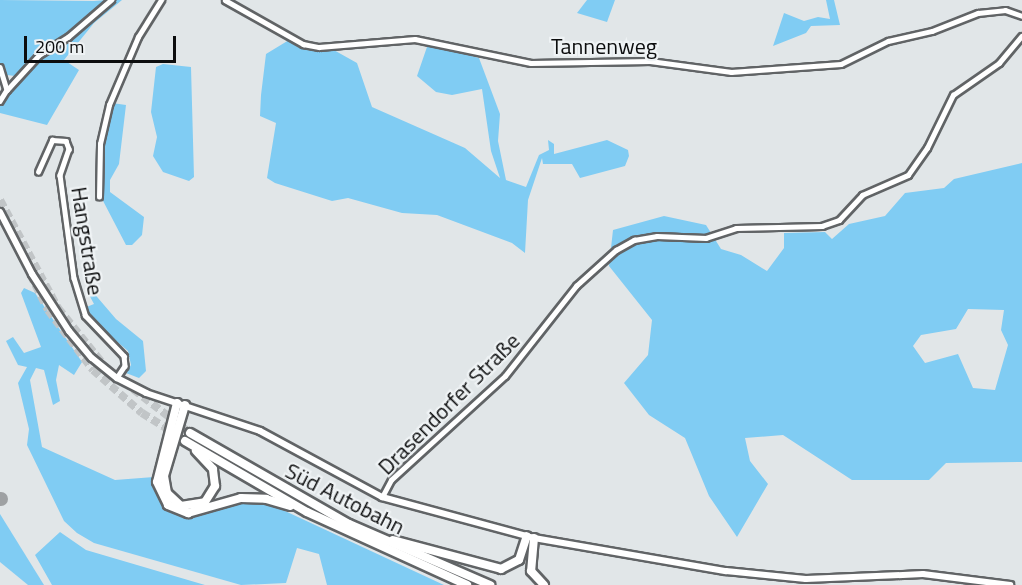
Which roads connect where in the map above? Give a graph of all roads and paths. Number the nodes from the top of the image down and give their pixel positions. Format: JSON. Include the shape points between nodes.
{"nodes":[{"id":1,"x":111,"y":0,"type":"edge"},
{"id":2,"x":161,"y":0,"type":"edge"},
{"id":3,"x":225,"y":0,"type":"edge"},
{"id":4,"x":1022,"y":16,"type":"edge"},
{"id":5,"x":1022,"y":36,"type":"edge"},
{"id":6,"x":0,"y":67,"type":"edge"},
{"id":7,"x":8,"y":90,"type":"junction"},
{"id":8,"x":0,"y":101,"type":"edge"},
{"id":9,"x":38,"y":172,"type":"dead end"},
{"id":10,"x":99,"y":197,"type":"dead end"},
{"id":11,"x":0,"y":212,"type":"edge"},
{"id":12,"x":117,"y":378,"type":"junction"},
{"id":13,"x":181,"y":404,"type":"junction"},
{"id":14,"x":188,"y":437,"type":"junction"},
{"id":15,"x":382,"y":496,"type":"junction"},
{"id":16,"x":308,"y":512,"type":"junction"},
{"id":17,"x":374,"y":536,"type":"junction"},
{"id":18,"x":530,"y":537,"type":"junction"},
{"id":19,"x":467,"y":585,"type":"edge"},
{"id":20,"x":490,"y":585,"type":"edge"},
{"id":21,"x":544,"y":585,"type":"edge"},
{"id":22,"x":1010,"y":585,"type":"edge"}],
"edges":[{"from":1,"to":7,"type":"street","via":[[68,37],[39,55]]},
{"from":2,"to":10,"type":"street","via":[[138,36],[109,105],[100,144]]},
{"from":3,"to":4,"type":"street","name":"Tannenweg","via":[[303,44],[319,47],[415,39],[531,63],[650,61],[731,72],[841,64],[888,41],[932,31],[978,13],[1005,10]]},
{"from":5,"to":15,"type":"street","name":"Drasendorfer Straße","via":[[999,63],[953,95],[913,170],[896,182],[862,195],[839,220],[822,226],[736,228],[706,238],[657,236],[634,240],[616,250],[576,286],[505,376],[391,480]]},
{"from":6,"to":7,"type":"street"},
{"from":7,"to":8,"type":"street"},
{"from":9,"to":12,"type":"street","name":"Hangstraße","via":[[52,140],[66,141],[69,149],[60,176],[78,299],[94,327],[124,356],[125,366]]},
{"from":11,"to":12,"type":"main road","via":[[32,274],[69,331],[92,358]]},
{"from":12,"to":13,"type":"main road"},
{"from":13,"to":14,"type":"highway","via":[[166,462],[164,487],[174,502],[196,506],[211,495],[216,480],[213,469]]},
{"from":13,"to":15,"type":"main road","via":[[260,431]]},
{"from":13,"to":16,"type":"highway","via":[[157,482],[168,505],[181,512],[196,513],[230,501],[255,498]]},
{"from":14,"to":16,"type":"highway","name":"Süd Autobahn"},
{"from":14,"to":17,"type":"highway","name":"Süd Autobahn"},
{"from":15,"to":18,"type":"main road"},
{"from":16,"to":19,"type":"highway","name":"Süd Autobahn"},
{"from":17,"to":18,"type":"highway","via":[[501,569],[519,560]]},
{"from":17,"to":20,"type":"highway","name":"Süd Autobahn"},
{"from":18,"to":21,"type":"highway","via":[[531,571]]},
{"from":18,"to":22,"type":"main road","via":[[766,576],[923,574]]}]}
